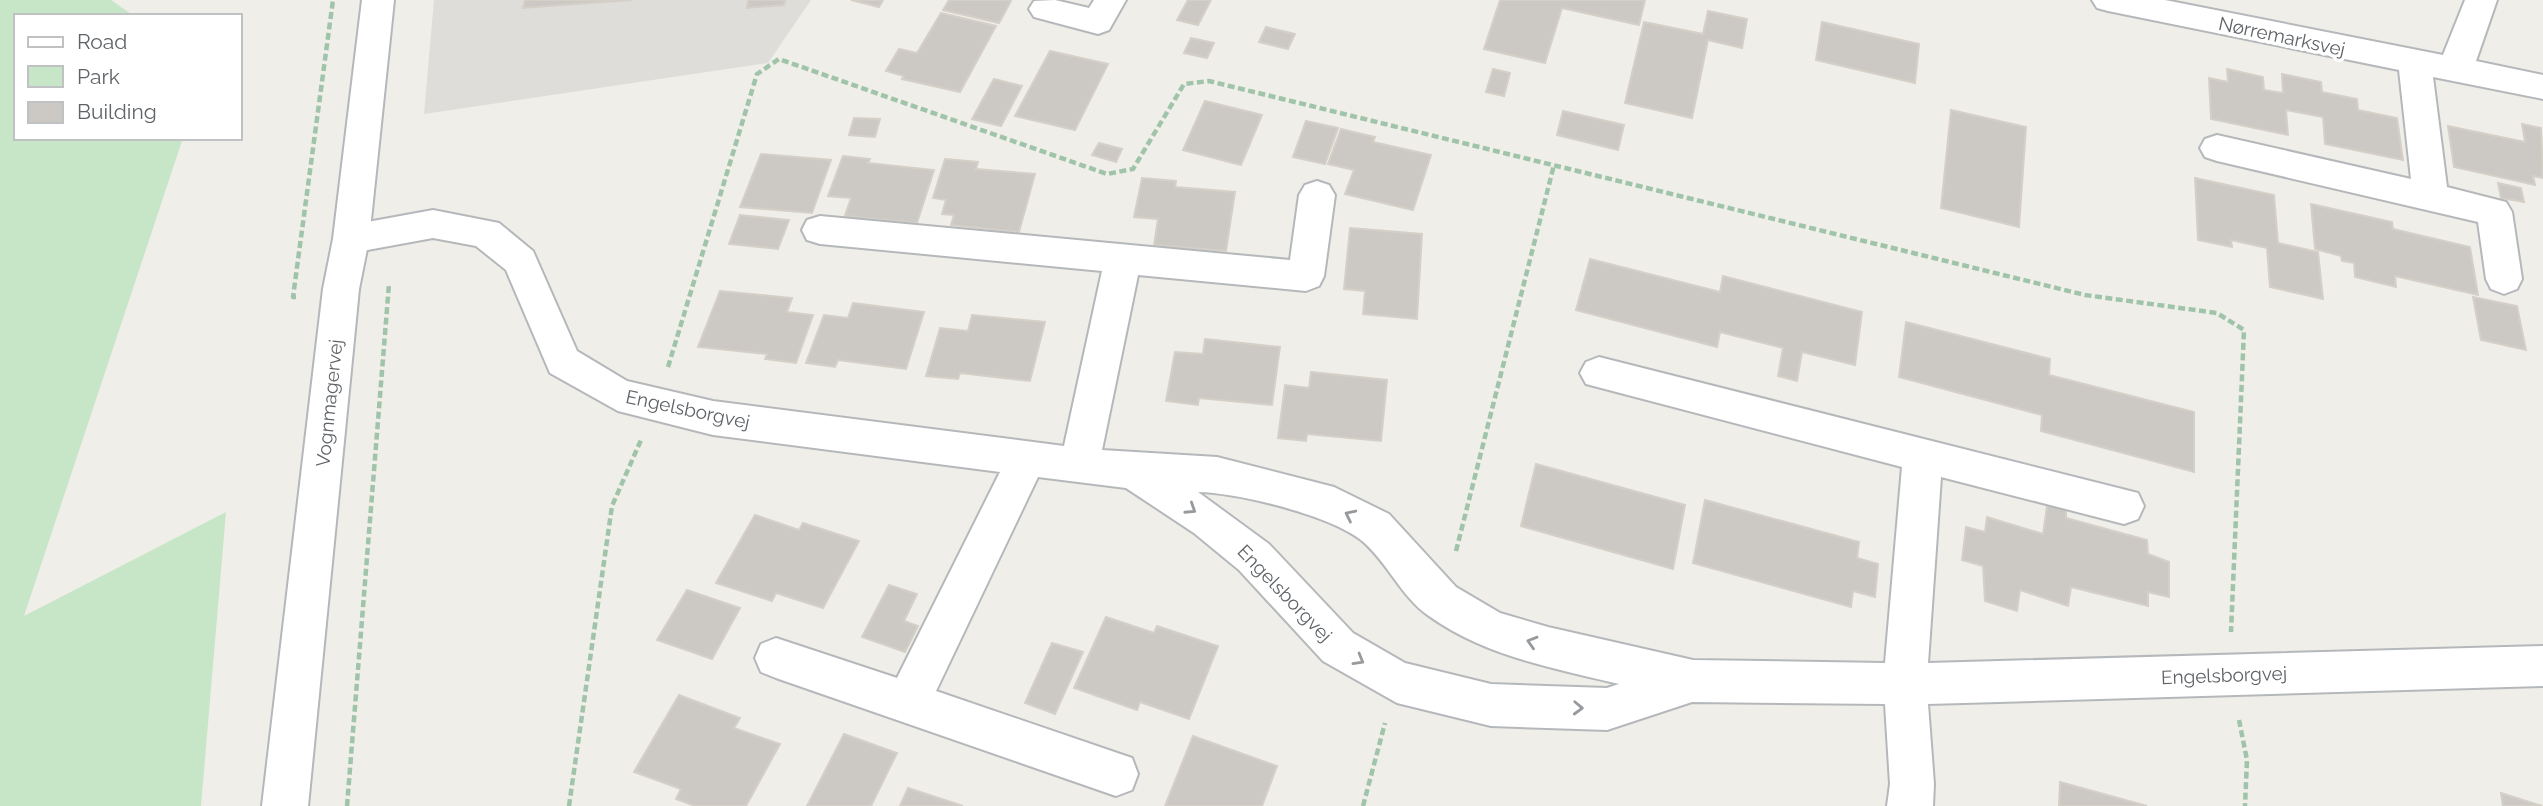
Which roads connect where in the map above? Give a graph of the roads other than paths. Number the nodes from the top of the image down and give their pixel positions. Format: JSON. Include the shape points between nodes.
{"nodes":[{"id":1,"x":378,"y":0,"type":"edge"},
{"id":2,"x":1110,"y":0,"type":"edge"},
{"id":3,"x":2108,"y":0,"type":"edge"},
{"id":4,"x":2481,"y":0,"type":"edge"},
{"id":5,"x":1045,"y":9,"type":"dead end"},
{"id":6,"x":2415,"y":63,"type":"junction"},
{"id":7,"x":2460,"y":73,"type":"junction"},
{"id":8,"x":2543,"y":87,"type":"edge"},
{"id":9,"x":2217,"y":148,"type":"dead end"},
{"id":10,"x":1317,"y":195,"type":"dead end"},
{"id":11,"x":2431,"y":197,"type":"junction"},
{"id":12,"x":820,"y":230,"type":"dead end"},
{"id":13,"x":351,"y":239,"type":"junction"},
{"id":14,"x":1123,"y":259,"type":"junction"},
{"id":15,"x":2504,"y":279,"type":"dead end"},
{"id":16,"x":1599,"y":373,"type":"dead end"},
{"id":17,"x":1923,"y":455,"type":"junction"},
{"id":18,"x":1027,"y":458,"type":"junction"},
{"id":19,"x":1079,"y":465,"type":"junction"},
{"id":20,"x":1134,"y":472,"type":"junction"},
{"id":21,"x":2124,"y":506,"type":"dead end"},
{"id":22,"x":776,"y":658,"type":"dead end"},
{"id":23,"x":2543,"y":666,"type":"edge"},
{"id":24,"x":1693,"y":681,"type":"junction"},
{"id":25,"x":1905,"y":684,"type":"junction"},
{"id":26,"x":908,"y":703,"type":"junction"},
{"id":27,"x":1116,"y":774,"type":"dead end"},
{"id":28,"x":285,"y":806,"type":"edge"},
{"id":29,"x":1910,"y":806,"type":"edge"}],
"edges":[{"from":1,"to":13,"type":"street","name":"Vognmagervej"},
{"from":2,"to":5,"type":"street","via":[[1098,22]]},
{"from":3,"to":6,"type":"street","name":"Nørremarksvej"},
{"from":4,"to":7,"type":"street","via":[[2459,57]]},
{"from":6,"to":7,"type":"street","name":"Nørremarksvej"},
{"from":6,"to":11,"type":"street"},
{"from":7,"to":8,"type":"street","name":"Nørremarksvej"},
{"from":9,"to":11,"type":"street"},
{"from":10,"to":14,"type":"street","via":[[1306,276]]},
{"from":11,"to":15,"type":"street","via":[[2494,212]]},
{"from":12,"to":14,"type":"street"},
{"from":13,"to":18,"type":"street","name":"Engelsborgvej","via":[[433,224],[486,233],[520,261],[563,362],[618,395],[713,418]]},
{"from":13,"to":28,"type":"street","name":"Vognmagervej","via":[[341,289]]},
{"from":14,"to":19,"type":"street"},
{"from":16,"to":17,"type":"street"},
{"from":17,"to":21,"type":"street"},
{"from":17,"to":25,"type":"street"},
{"from":18,"to":19,"type":"street","name":"Engelsborgvej"},
{"from":18,"to":26,"type":"street"},
{"from":19,"to":20,"type":"street","name":"Engelsborgvej"},
{"from":24,"to":20,"type":"street","name":"Engelsborgvej","one_way":true,"via":[[1490,630],[1441,601],[1375,527],[1320,500],[1217,475]]},
{"from":20,"to":24,"type":"street","name":"Engelsborgvej","one_way":true,"via":[[1208,520],[1254,557],[1338,647],[1396,682],[1491,705],[1607,709]]},
{"from":22,"to":26,"type":"street"},
{"from":23,"to":25,"type":"street","name":"Engelsborgvej"},
{"from":24,"to":25,"type":"street","name":"Engelsborgvej"},
{"from":25,"to":29,"type":"street"},
{"from":26,"to":27,"type":"street"}]}
